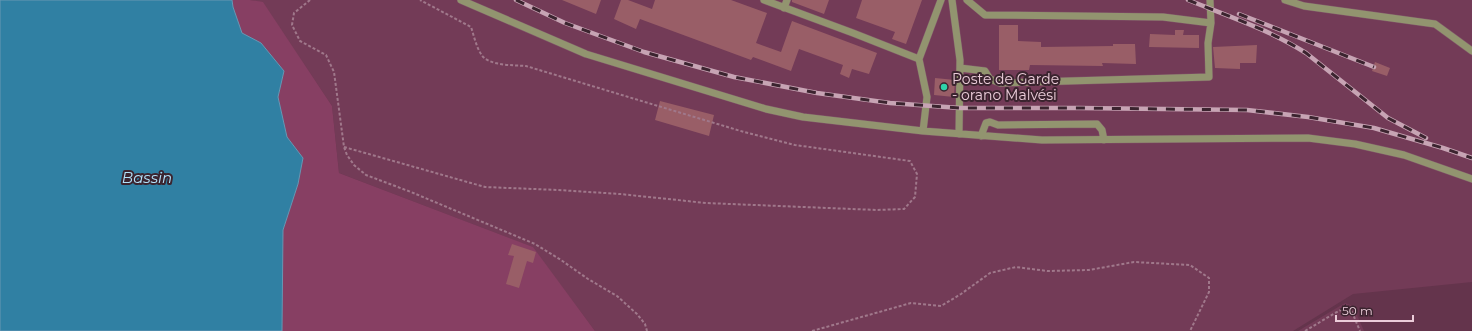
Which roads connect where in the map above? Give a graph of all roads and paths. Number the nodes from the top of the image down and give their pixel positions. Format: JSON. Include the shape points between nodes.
{"nodes":[{"id":1,"x":310,"y":0,"type":"edge"},
{"id":2,"x":420,"y":0,"type":"edge"},
{"id":3,"x":461,"y":0,"type":"edge"},
{"id":4,"x":764,"y":0,"type":"edge"},
{"id":5,"x":787,"y":0,"type":"edge"},
{"id":6,"x":941,"y":0,"type":"edge"},
{"id":7,"x":952,"y":0,"type":"edge"},
{"id":8,"x":967,"y":0,"type":"edge"},
{"id":9,"x":1210,"y":0,"type":"edge"},
{"id":10,"x":1285,"y":0,"type":"edge"},
{"id":11,"x":784,"y":8,"type":"junction"},
{"id":12,"x":1210,"y":23,"type":"junction"},
{"id":13,"x":1472,"y":52,"type":"edge"},
{"id":14,"x":919,"y":59,"type":"junction"},
{"id":15,"x":960,"y":68,"type":"junction"},
{"id":16,"x":924,"y":131,"type":"junction"},
{"id":17,"x":959,"y":134,"type":"junction"},
{"id":18,"x":981,"y":136,"type":"junction"},
{"id":19,"x":1104,"y":140,"type":"junction"},
{"id":20,"x":344,"y":147,"type":"junction"},
{"id":21,"x":1472,"y":179,"type":"edge"},
{"id":22,"x":647,"y":331,"type":"edge"},
{"id":23,"x":812,"y":331,"type":"edge"},
{"id":24,"x":1190,"y":331,"type":"edge"},
{"id":25,"x":1305,"y":331,"type":"edge"},
{"id":26,"x":1360,"y":331,"type":"edge"}],
"edges":[{"from":1,"to":20,"type":"path","via":[[294,13],[292,25],[300,42],[326,55],[334,72]]},
{"from":2,"to":20,"type":"path","via":[[471,26],[481,56],[493,63],[526,66],[795,145],[910,161],[917,174],[915,197],[904,209],[877,210],[706,203],[566,190],[485,188]]},
{"from":3,"to":16,"type":"street","via":[[586,54],[766,110],[803,117]]},
{"from":4,"to":11,"type":"street"},
{"from":5,"to":11,"type":"street"},
{"from":6,"to":14,"type":"street"},
{"from":7,"to":15,"type":"street"},
{"from":8,"to":12,"type":"street","via":[[985,15],[1163,17]]},
{"from":9,"to":12,"type":"street"},
{"from":10,"to":13,"type":"street","via":[[1304,6],[1435,24]]},
{"from":11,"to":14,"type":"street"},
{"from":12,"to":15,"type":"street","via":[[1209,78],[1000,83],[990,79],[985,71]]},
{"from":14,"to":16,"type":"street","via":[[927,96]]},
{"from":15,"to":17,"type":"street"},
{"from":16,"to":17,"type":"street"},
{"from":17,"to":18,"type":"street"},
{"from":18,"to":19,"type":"street","via":[[1042,140]]},
{"from":18,"to":19,"type":"street","via":[[986,123],[990,122],[998,125],[1097,124],[1102,130]]},
{"from":19,"to":21,"type":"street","via":[[1308,138],[1355,144],[1404,156]]},
{"from":20,"to":22,"type":"path","via":[[354,165],[366,175],[535,244],[617,296],[637,314]]},
{"from":23,"to":24,"type":"path","via":[[911,303],[941,306],[990,273],[1016,267],[1047,271],[1089,270],[1134,262],[1190,265],[1209,278],[1209,292]]},
{"from":25,"to":26,"type":"path","via":[[1347,307],[1352,312]]}]}
